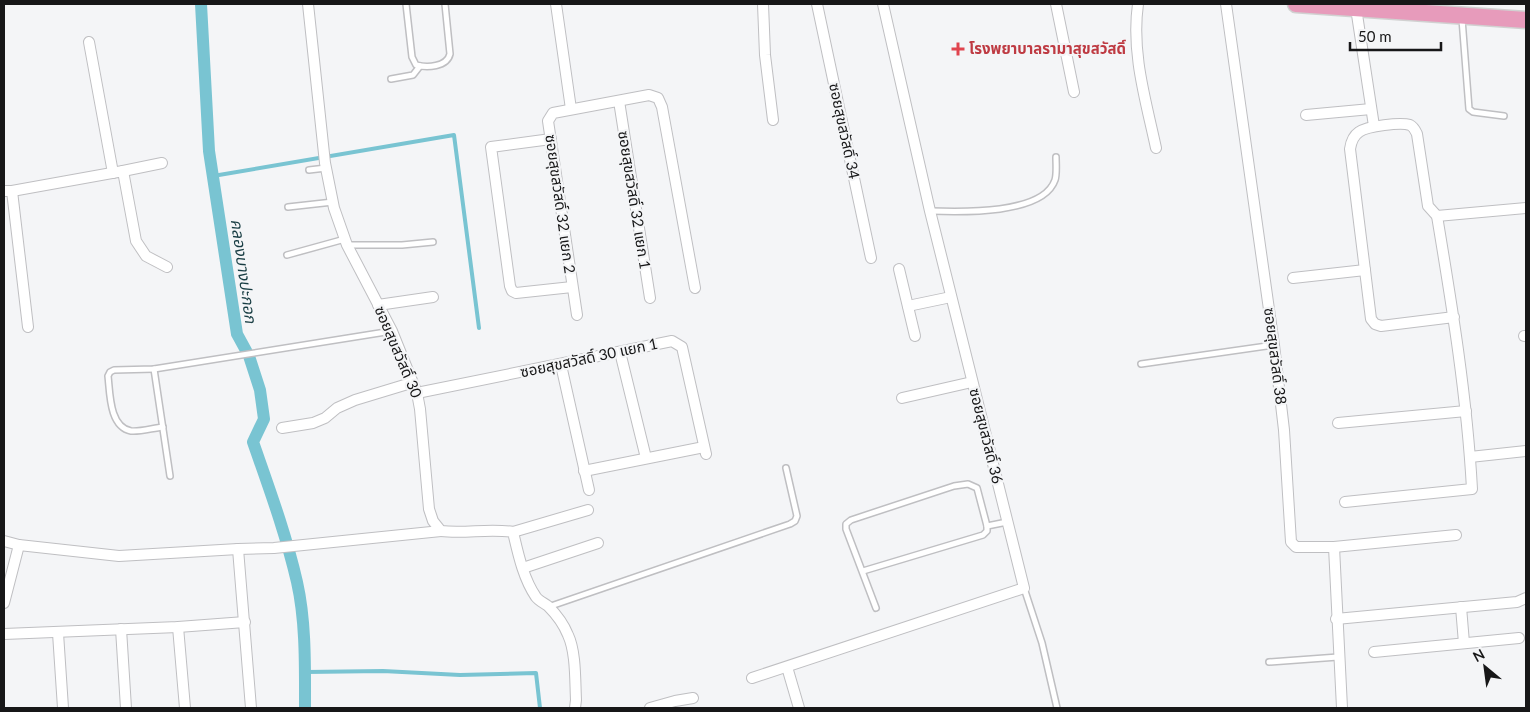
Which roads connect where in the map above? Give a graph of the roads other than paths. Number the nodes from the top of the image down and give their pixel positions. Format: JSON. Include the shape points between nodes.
{"nodes":[{"id":1,"x":308,"y":4,"type":"edge"},
{"id":2,"x":406,"y":4,"type":"edge"},
{"id":3,"x":446,"y":4,"type":"edge"},
{"id":4,"x":556,"y":4,"type":"edge"},
{"id":5,"x":762,"y":4,"type":"edge"},
{"id":6,"x":817,"y":4,"type":"edge"},
{"id":7,"x":883,"y":4,"type":"edge"},
{"id":8,"x":1056,"y":4,"type":"edge"},
{"id":9,"x":1138,"y":4,"type":"edge"},
{"id":10,"x":1226,"y":4,"type":"edge"},
{"id":11,"x":1296,"y":4,"type":"edge"},
{"id":12,"x":1356,"y":8,"type":"junction"},
{"id":13,"x":1462,"y":16,"type":"junction"},
{"id":14,"x":1526,"y":20,"type":"edge"},
{"id":15,"x":89,"y":42,"type":"dead end"},
{"id":16,"x":420,"y":66,"type":"junction"},
{"id":17,"x":391,"y":79,"type":"dead end"},
{"id":18,"x":1074,"y":92,"type":"dead end"},
{"id":19,"x":619,"y":102,"type":"junction"},
{"id":20,"x":570,"y":109,"type":"junction"},
{"id":21,"x":1371,"y":109,"type":"junction"},
{"id":22,"x":1306,"y":115,"type":"dead end"},
{"id":23,"x":1504,"y":116,"type":"dead end"},
{"id":24,"x":774,"y":120,"type":"dead end"},
{"id":25,"x":1374,"y":126,"type":"junction"},
{"id":26,"x":551,"y":138,"type":"junction"},
{"id":27,"x":1156,"y":148,"type":"dead end"},
{"id":28,"x":1056,"y":157,"type":"dead end"},
{"id":29,"x":325,"y":161,"type":"junction"},
{"id":30,"x":162,"y":163,"type":"dead end"},
{"id":31,"x":310,"y":170,"type":"dead end"},
{"id":32,"x":118,"y":172,"type":"junction"},
{"id":33,"x":8,"y":191,"type":"edge"},
{"id":34,"x":333,"y":202,"type":"junction"},
{"id":35,"x":288,"y":207,"type":"dead end"},
{"id":36,"x":1526,"y":208,"type":"edge"},
{"id":37,"x":930,"y":211,"type":"junction"},
{"id":38,"x":1437,"y":216,"type":"junction"},
{"id":39,"x":346,"y":242,"type":"junction"},
{"id":40,"x":433,"y":242,"type":"dead end"},
{"id":41,"x":287,"y":255,"type":"dead end"},
{"id":42,"x":870,"y":258,"type":"dead end"},
{"id":43,"x":167,"y":267,"type":"dead end"},
{"id":44,"x":899,"y":269,"type":"dead end"},
{"id":45,"x":1365,"y":270,"type":"junction"},
{"id":46,"x":1293,"y":278,"type":"dead end"},
{"id":47,"x":572,"y":287,"type":"junction"},
{"id":48,"x":695,"y":288,"type":"dead end"},
{"id":49,"x":433,"y":297,"type":"dead end"},
{"id":50,"x":650,"y":298,"type":"dead end"},
{"id":51,"x":952,"y":298,"type":"junction"},
{"id":52,"x":378,"y":305,"type":"junction"},
{"id":53,"x":908,"y":306,"type":"junction"},
{"id":54,"x":577,"y":315,"type":"dead end"},
{"id":55,"x":1454,"y":317,"type":"junction"},
{"id":56,"x":28,"y":327,"type":"dead end"},
{"id":57,"x":392,"y":331,"type":"junction"},
{"id":58,"x":915,"y":336,"type":"dead end"},
{"id":59,"x":1274,"y":344,"type":"junction"},
{"id":60,"x":620,"y":352,"type":"junction"},
{"id":61,"x":1142,"y":364,"type":"dead end"},
{"id":62,"x":561,"y":365,"type":"junction"},
{"id":63,"x":154,"y":369,"type":"junction"},
{"id":64,"x":972,"y":382,"type":"junction"},
{"id":65,"x":411,"y":383,"type":"junction"},
{"id":66,"x":416,"y":393,"type":"junction"},
{"id":67,"x":902,"y":398,"type":"dead end"},
{"id":68,"x":1466,"y":411,"type":"junction"},
{"id":69,"x":1338,"y":423,"type":"dead end"},
{"id":70,"x":163,"y":427,"type":"junction"},
{"id":71,"x":282,"y":428,"type":"dead end"},
{"id":72,"x":1526,"y":451,"type":"edge"},
{"id":73,"x":1470,"y":457,"type":"junction"},
{"id":74,"x":646,"y":458,"type":"junction"},
{"id":75,"x":786,"y":468,"type":"dead end"},
{"id":76,"x":584,"y":471,"type":"junction"},
{"id":77,"x":170,"y":476,"type":"dead end"},
{"id":78,"x":589,"y":490,"type":"dead end"},
{"id":79,"x":1345,"y":502,"type":"dead end"},
{"id":80,"x":588,"y":510,"type":"dead end"},
{"id":81,"x":1007,"y":522,"type":"junction"},
{"id":82,"x":987,"y":526,"type":"junction"},
{"id":83,"x":441,"y":531,"type":"junction"},
{"id":84,"x":514,"y":532,"type":"junction"},
{"id":85,"x":1456,"y":534,"type":"dead end"},
{"id":86,"x":4,"y":541,"type":"edge"},
{"id":87,"x":598,"y":543,"type":"dead end"},
{"id":88,"x":19,"y":545,"type":"junction"},
{"id":89,"x":1334,"y":547,"type":"junction"},
{"id":90,"x":238,"y":549,"type":"junction"},
{"id":91,"x":523,"y":568,"type":"junction"},
{"id":92,"x":863,"y":571,"type":"junction"},
{"id":93,"x":1024,"y":588,"type":"junction"},
{"id":94,"x":1526,"y":598,"type":"edge"},
{"id":95,"x":4,"y":602,"type":"edge"},
{"id":96,"x":548,"y":607,"type":"junction"},
{"id":97,"x":1461,"y":607,"type":"junction"},
{"id":98,"x":876,"y":608,"type":"dead end"},
{"id":99,"x":1336,"y":619,"type":"junction"},
{"id":100,"x":245,"y":622,"type":"junction"},
{"id":101,"x":178,"y":627,"type":"junction"},
{"id":102,"x":120,"y":629,"type":"junction"},
{"id":103,"x":58,"y":633,"type":"junction"},
{"id":104,"x":4,"y":634,"type":"edge"},
{"id":105,"x":1519,"y":638,"type":"dead end"},
{"id":106,"x":1464,"y":643,"type":"junction"},
{"id":107,"x":1374,"y":652,"type":"dead end"},
{"id":108,"x":1338,"y":657,"type":"junction"},
{"id":109,"x":1270,"y":662,"type":"dead end"},
{"id":110,"x":787,"y":666,"type":"junction"},
{"id":111,"x":752,"y":678,"type":"dead end"},
{"id":112,"x":693,"y":698,"type":"dead end"},
{"id":113,"x":63,"y":708,"type":"edge"},
{"id":114,"x":126,"y":708,"type":"edge"},
{"id":115,"x":185,"y":708,"type":"edge"},
{"id":116,"x":251,"y":708,"type":"edge"},
{"id":117,"x":575,"y":708,"type":"edge"},
{"id":118,"x":650,"y":708,"type":"edge"},
{"id":119,"x":800,"y":708,"type":"edge"},
{"id":120,"x":1057,"y":708,"type":"edge"},
{"id":121,"x":1342,"y":708,"type":"edge"}],
"edges":[{"from":1,"to":29,"type":"street","name":"ซอยสุขสวัสดิ์ 30"},
{"from":2,"to":16,"type":"lane","via":[[412,57]]},
{"from":3,"to":16,"type":"lane","via":[[449,58],[446,63]]},
{"from":4,"to":20,"type":"street"},
{"from":5,"to":24,"type":"street"},
{"from":6,"to":42,"type":"street","name":"ซอยสุขสวัสดิ์ 34"},
{"from":7,"to":37,"type":"street","name":"ซอยสุขสวัสดิ์ 36"},
{"from":8,"to":18,"type":"street"},
{"from":9,"to":27,"type":"street","via":[[1136,48]]},
{"from":10,"to":59,"type":"street","name":"ซอยสุขสวัสดิ์ 38"},
{"from":11,"to":12,"type":"main road"},
{"from":12,"to":13,"type":"main road"},
{"from":12,"to":21,"type":"street"},
{"from":13,"to":14,"type":"main road"},
{"from":13,"to":23,"type":"lane","via":[[1470,109]]},
{"from":15,"to":32,"type":"street"},
{"from":16,"to":17,"type":"lane","via":[[414,74]]},
{"from":19,"to":20,"type":"street","name":"ซอยสุขสวัสดิ์ 32 แยก 2"},
{"from":19,"to":48,"type":"street","name":"ซอยสุขสวัสดิ์ 32 แยก 2","via":[[649,95],[658,98],[662,107]]},
{"from":19,"to":50,"type":"street","name":"ซอยสุขสวัสดิ์ 32 แยก 1"},
{"from":20,"to":26,"type":"street","name":"ซอยสุขสวัสดิ์ 32 แยก 2","via":[[553,113],[548,121]]},
{"from":21,"to":22,"type":"street"},
{"from":21,"to":25,"type":"street"},
{"from":25,"to":38,"type":"street","via":[[1408,124],[1413,127],[1417,134],[1428,206]]},
{"from":25,"to":45,"type":"street","via":[[1359,132],[1350,149]]},
{"from":26,"to":47,"type":"street","name":"ซอยสุขสวัสดิ์ 32 แยก 2"},
{"from":26,"to":47,"type":"street","via":[[491,147],[512,291]]},
{"from":28,"to":37,"type":"lane","via":[[1054,181],[1042,197],[1021,206],[968,212]]},
{"from":29,"to":31,"type":"lane"},
{"from":29,"to":34,"type":"street","name":"ซอยสุขสวัสดิ์ 30"},
{"from":30,"to":32,"type":"street"},
{"from":32,"to":33,"type":"street"},
{"from":32,"to":43,"type":"street","via":[[136,241],[146,256]]},
{"from":33,"to":56,"type":"street"},
{"from":34,"to":35,"type":"lane"},
{"from":34,"to":39,"type":"street","name":"ซอยสุขสวัสดิ์ 30"},
{"from":36,"to":38,"type":"street"},
{"from":37,"to":51,"type":"street","name":"ซอยสุขสวัสดิ์ 36"},
{"from":38,"to":55,"type":"street"},
{"from":39,"to":40,"type":"lane","via":[[402,246]]},
{"from":39,"to":41,"type":"lane"},
{"from":39,"to":52,"type":"street","name":"ซอยสุขสวัสดิ์ 30"},
{"from":44,"to":53,"type":"street"},
{"from":45,"to":46,"type":"street"},
{"from":45,"to":55,"type":"street","via":[[1371,320],[1375,324],[1381,326]]},
{"from":47,"to":54,"type":"street","name":"ซอยสุขสวัสดิ์ 32 แยก 2"},
{"from":49,"to":52,"type":"street"},
{"from":51,"to":53,"type":"street"},
{"from":51,"to":64,"type":"street","name":"ซอยสุขสวัสดิ์ 36"},
{"from":52,"to":57,"type":"street","name":"ซอยสุขสวัสดิ์ 30"},
{"from":53,"to":58,"type":"street"},
{"from":55,"to":68,"type":"street"},
{"from":57,"to":63,"type":"lane"},
{"from":57,"to":65,"type":"street","name":"ซอยสุขสวัสดิ์ 30"},
{"from":59,"to":61,"type":"lane"},
{"from":59,"to":89,"type":"street","name":"ซอยสุขสวัสดิ์ 38","via":[[1284,430],[1291,542],[1296,547]]},
{"from":60,"to":62,"type":"street","name":"ซอยสุขสวัสดิ์ 30 แยก 1"},
{"from":60,"to":74,"type":"street"},
{"from":60,"to":74,"type":"street","name":"ซอยสุขสวัสดิ์ 30 แยก 1","via":[[672,341],[682,348],[705,450]]},
{"from":62,"to":66,"type":"street","name":"ซอยสุขสวัสดิ์ 30 แยก 1"},
{"from":62,"to":76,"type":"street"},
{"from":63,"to":70,"type":"lane"},
{"from":63,"to":70,"type":"lane","via":[[110,372],[113,410],[120,425],[130,431]]},
{"from":64,"to":67,"type":"street"},
{"from":64,"to":81,"type":"street","name":"ซอยสุขสวัสดิ์ 36"},
{"from":65,"to":66,"type":"street","name":"ซอยสุขสวัสดิ์ 30"},
{"from":65,"to":71,"type":"street","via":[[349,402],[313,423]]},
{"from":66,"to":83,"type":"street","name":"ซอยสุขสวัสดิ์ 30","via":[[429,509]]},
{"from":68,"to":69,"type":"street"},
{"from":68,"to":73,"type":"street"},
{"from":70,"to":77,"type":"lane"},
{"from":72,"to":73,"type":"street"},
{"from":73,"to":79,"type":"street","via":[[1472,489]]},
{"from":74,"to":76,"type":"street"},
{"from":75,"to":96,"type":"lane","via":[[797,516],[790,524]]},
{"from":76,"to":78,"type":"street"},
{"from":80,"to":84,"type":"street"},
{"from":81,"to":82,"type":"lane"},
{"from":81,"to":93,"type":"street","name":"ซอยสุขสวัสดิ์ 36"},
{"from":82,"to":92,"type":"lane","via":[[983,535]]},
{"from":82,"to":92,"type":"lane","via":[[976,488],[968,484],[851,520],[846,528]]},
{"from":83,"to":84,"type":"street","via":[[497,529]]},
{"from":83,"to":90,"type":"street"},
{"from":84,"to":91,"type":"street"},
{"from":85,"to":89,"type":"street","name":"ซอยสุขสวัสดิ์ 38"},
{"from":86,"to":88,"type":"street"},
{"from":87,"to":91,"type":"street"},
{"from":88,"to":90,"type":"street","via":[[119,556]]},
{"from":88,"to":95,"type":"street"},
{"from":89,"to":99,"type":"street"},
{"from":90,"to":100,"type":"street"},
{"from":91,"to":96,"type":"street","via":[[529,585]]},
{"from":92,"to":98,"type":"lane"},
{"from":93,"to":110,"type":"street"},
{"from":93,"to":120,"type":"lane","via":[[1042,643]]},
{"from":94,"to":97,"type":"street","via":[[1517,602]]},
{"from":96,"to":117,"type":"street","via":[[568,633],[572,644]]},
{"from":97,"to":99,"type":"street"},
{"from":97,"to":106,"type":"street"},
{"from":99,"to":108,"type":"street"},
{"from":100,"to":101,"type":"street"},
{"from":100,"to":116,"type":"street"},
{"from":101,"to":102,"type":"street"},
{"from":101,"to":115,"type":"street"},
{"from":102,"to":103,"type":"street"},
{"from":102,"to":114,"type":"street"},
{"from":103,"to":104,"type":"street"},
{"from":103,"to":113,"type":"street"},
{"from":105,"to":106,"type":"street"},
{"from":106,"to":107,"type":"street"},
{"from":108,"to":109,"type":"lane"},
{"from":108,"to":121,"type":"street"},
{"from":110,"to":111,"type":"street"},
{"from":110,"to":119,"type":"street"},
{"from":112,"to":118,"type":"street"}]}
